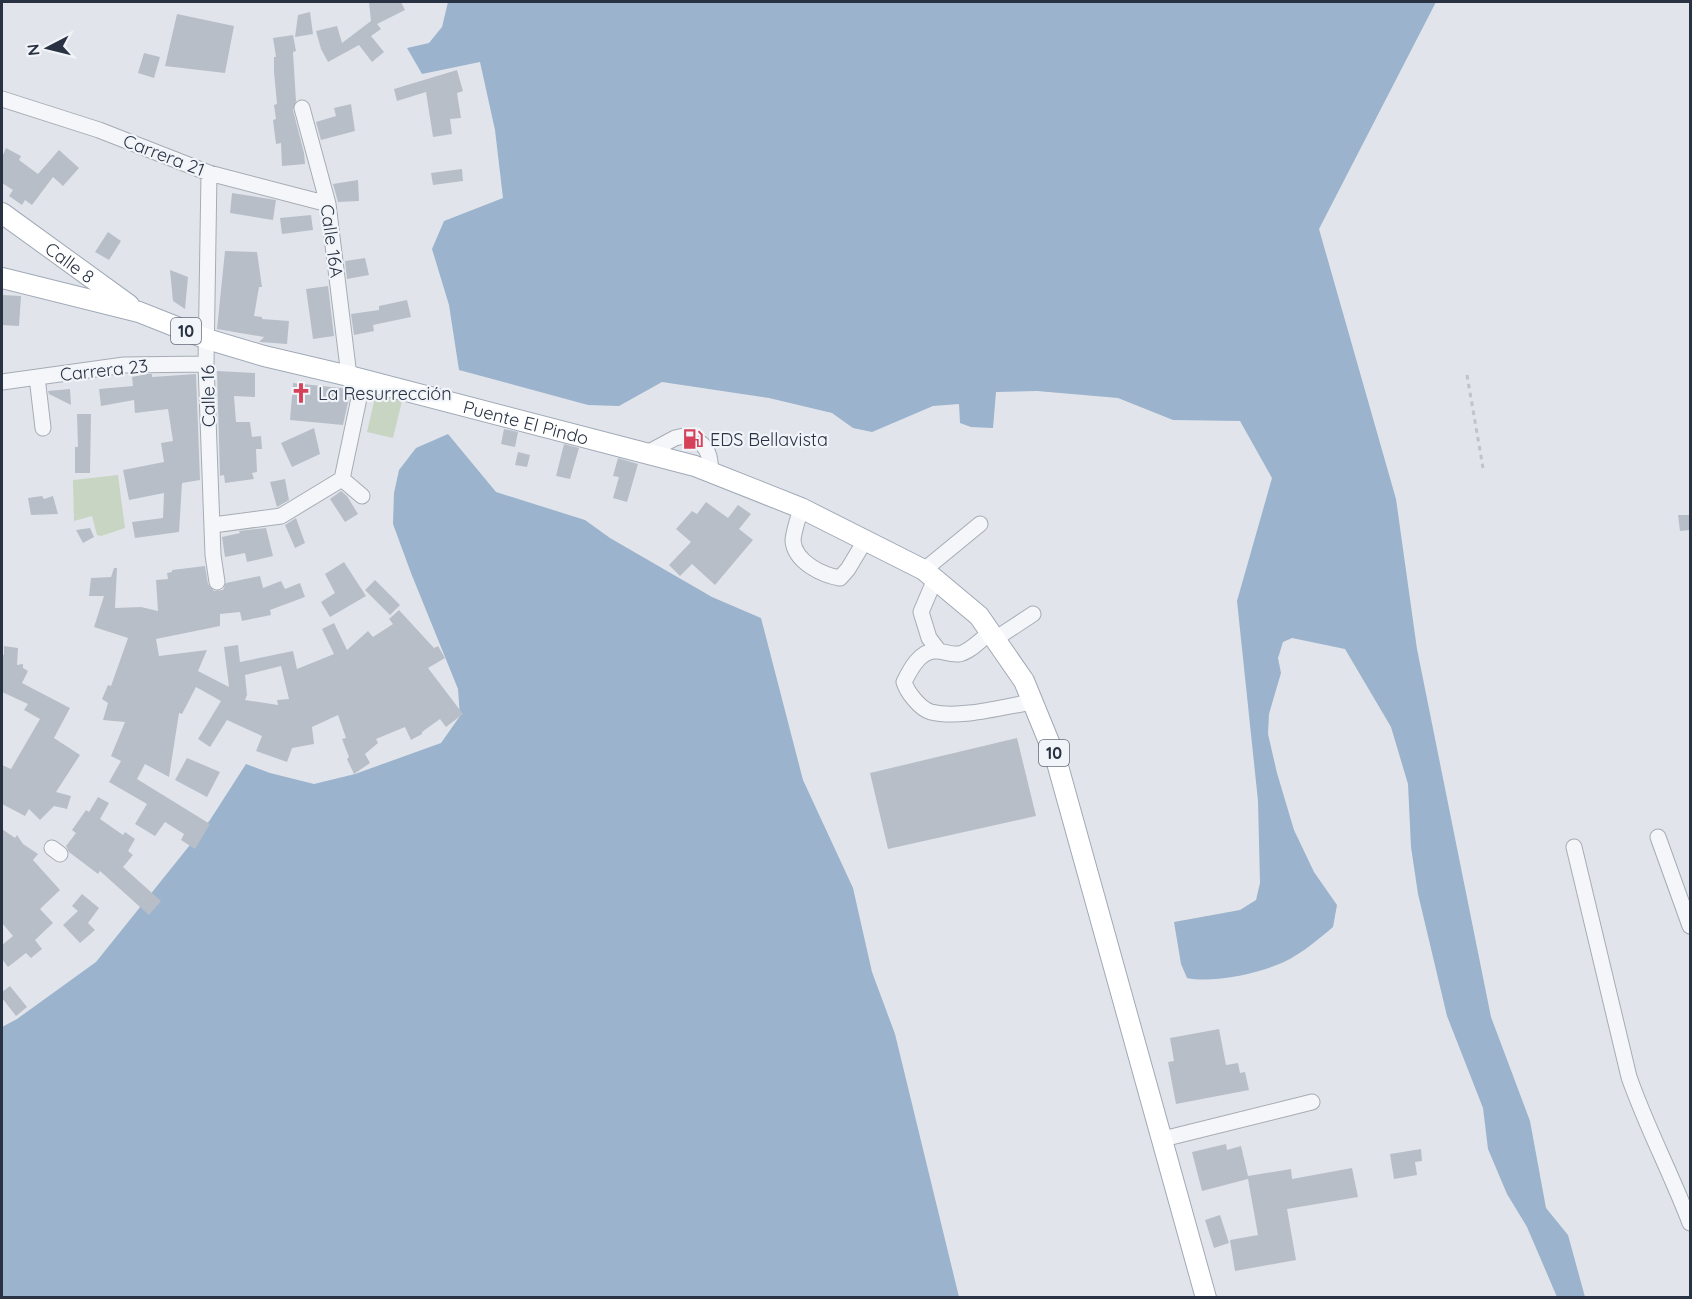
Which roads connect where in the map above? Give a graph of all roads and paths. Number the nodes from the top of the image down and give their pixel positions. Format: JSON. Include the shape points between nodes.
{"nodes":[{"id":1,"x":2,"y":99,"type":"edge"},
{"id":2,"x":302,"y":108,"type":"dead end"},
{"id":3,"x":209,"y":173,"type":"junction"},
{"id":4,"x":328,"y":204,"type":"junction"},
{"id":5,"x":2,"y":213,"type":"edge"},
{"id":6,"x":2,"y":278,"type":"edge"},
{"id":7,"x":139,"y":312,"type":"junction"},
{"id":8,"x":207,"y":339,"type":"junction"},
{"id":9,"x":206,"y":364,"type":"junction"},
{"id":10,"x":1467,"y":375,"type":"dead end"},
{"id":11,"x":37,"y":377,"type":"junction"},
{"id":12,"x":361,"y":379,"type":"junction"},
{"id":13,"x":2,"y":382,"type":"edge"},
{"id":14,"x":43,"y":428,"type":"dead end"},
{"id":15,"x":684,"y":436,"type":"dead end"},
{"id":16,"x":702,"y":444,"type":"dead end"},
{"id":17,"x":647,"y":453,"type":"junction"},
{"id":18,"x":1483,"y":468,"type":"dead end"},
{"id":19,"x":711,"y":472,"type":"junction"},
{"id":20,"x":342,"y":479,"type":"junction"},
{"id":21,"x":362,"y":496,"type":"dead end"},
{"id":22,"x":801,"y":508,"type":"junction"},
{"id":23,"x":980,"y":524,"type":"dead end"},
{"id":24,"x":213,"y":525,"type":"junction"},
{"id":25,"x":866,"y":539,"type":"junction"},
{"id":26,"x":930,"y":575,"type":"junction"},
{"id":27,"x":217,"y":582,"type":"dead end"},
{"id":28,"x":1033,"y":614,"type":"dead end"},
{"id":29,"x":993,"y":636,"type":"junction"},
{"id":30,"x":939,"y":651,"type":"junction"},
{"id":31,"x":1032,"y":702,"type":"junction"},
{"id":32,"x":1658,"y":837,"type":"dead end"},
{"id":33,"x":1574,"y":847,"type":"dead end"},
{"id":34,"x":1690,"y":926,"type":"edge"},
{"id":35,"x":1312,"y":1102,"type":"dead end"},
{"id":36,"x":1163,"y":1139,"type":"junction"},
{"id":37,"x":1690,"y":1222,"type":"edge"},
{"id":38,"x":1206,"y":1298,"type":"edge"}],
"edges":[{"from":1,"to":3,"type":"street","name":"Carrera 21","via":[[99,130]]},
{"from":2,"to":4,"type":"street","name":"Calle 16A"},
{"from":3,"to":4,"type":"street","name":"Carrera 21"},
{"from":3,"to":8,"type":"street","name":"Calle 16"},
{"from":4,"to":12,"type":"street","name":"Calle 16A"},
{"from":5,"to":7,"type":"main road","name":"Calle 8"},
{"from":6,"to":7,"type":"main road","number":"10"},
{"from":7,"to":8,"type":"main road","number":"10"},
{"from":8,"to":9,"type":"street","name":"Calle 16"},
{"from":8,"to":12,"type":"main road","number":"10"},
{"from":9,"to":11,"type":"street","name":"Carrera 23","via":[[124,365]]},
{"from":9,"to":24,"type":"street","name":"Calle 16"},
{"from":10,"to":18,"type":"path"},
{"from":11,"to":13,"type":"street","name":"Carrera 23"},
{"from":11,"to":14,"type":"street"},
{"from":12,"to":17,"type":"main road","name":"Puente El Pindo","number":"10"},
{"from":12,"to":20,"type":"street","name":"Calle 16A"},
{"from":15,"to":17,"type":"street"},
{"from":16,"to":19,"type":"street","via":[[710,458]]},
{"from":17,"to":19,"type":"main road","number":"10"},
{"from":19,"to":22,"type":"main road","number":"10"},
{"from":20,"to":21,"type":"street"},
{"from":20,"to":24,"type":"street","via":[[281,516]]},
{"from":22,"to":25,"type":"main road","number":"10"},
{"from":22,"to":25,"type":"street","via":[[793,541],[801,558],[827,576],[840,578]]},
{"from":23,"to":26,"type":"street"},
{"from":24,"to":27,"type":"street","name":"Calle 16"},
{"from":25,"to":26,"type":"main road","number":"10"},
{"from":26,"to":29,"type":"main road","number":"10","via":[[979,616]]},
{"from":26,"to":30,"type":"street","via":[[921,612],[929,638]]},
{"from":28,"to":29,"type":"street"},
{"from":29,"to":30,"type":"street","via":[[962,653],[947,655]]},
{"from":29,"to":31,"type":"main road","number":"10","via":[[1024,681]]},
{"from":30,"to":31,"type":"street","via":[[929,651],[913,665],[904,682],[907,692],[929,711],[960,713]]},
{"from":31,"to":36,"type":"main road","number":"10","via":[[1056,759]]},
{"from":32,"to":34,"type":"street"},
{"from":33,"to":37,"type":"street","via":[[1629,1077]]},
{"from":35,"to":36,"type":"street"},
{"from":36,"to":38,"type":"main road","number":"10"}]}
